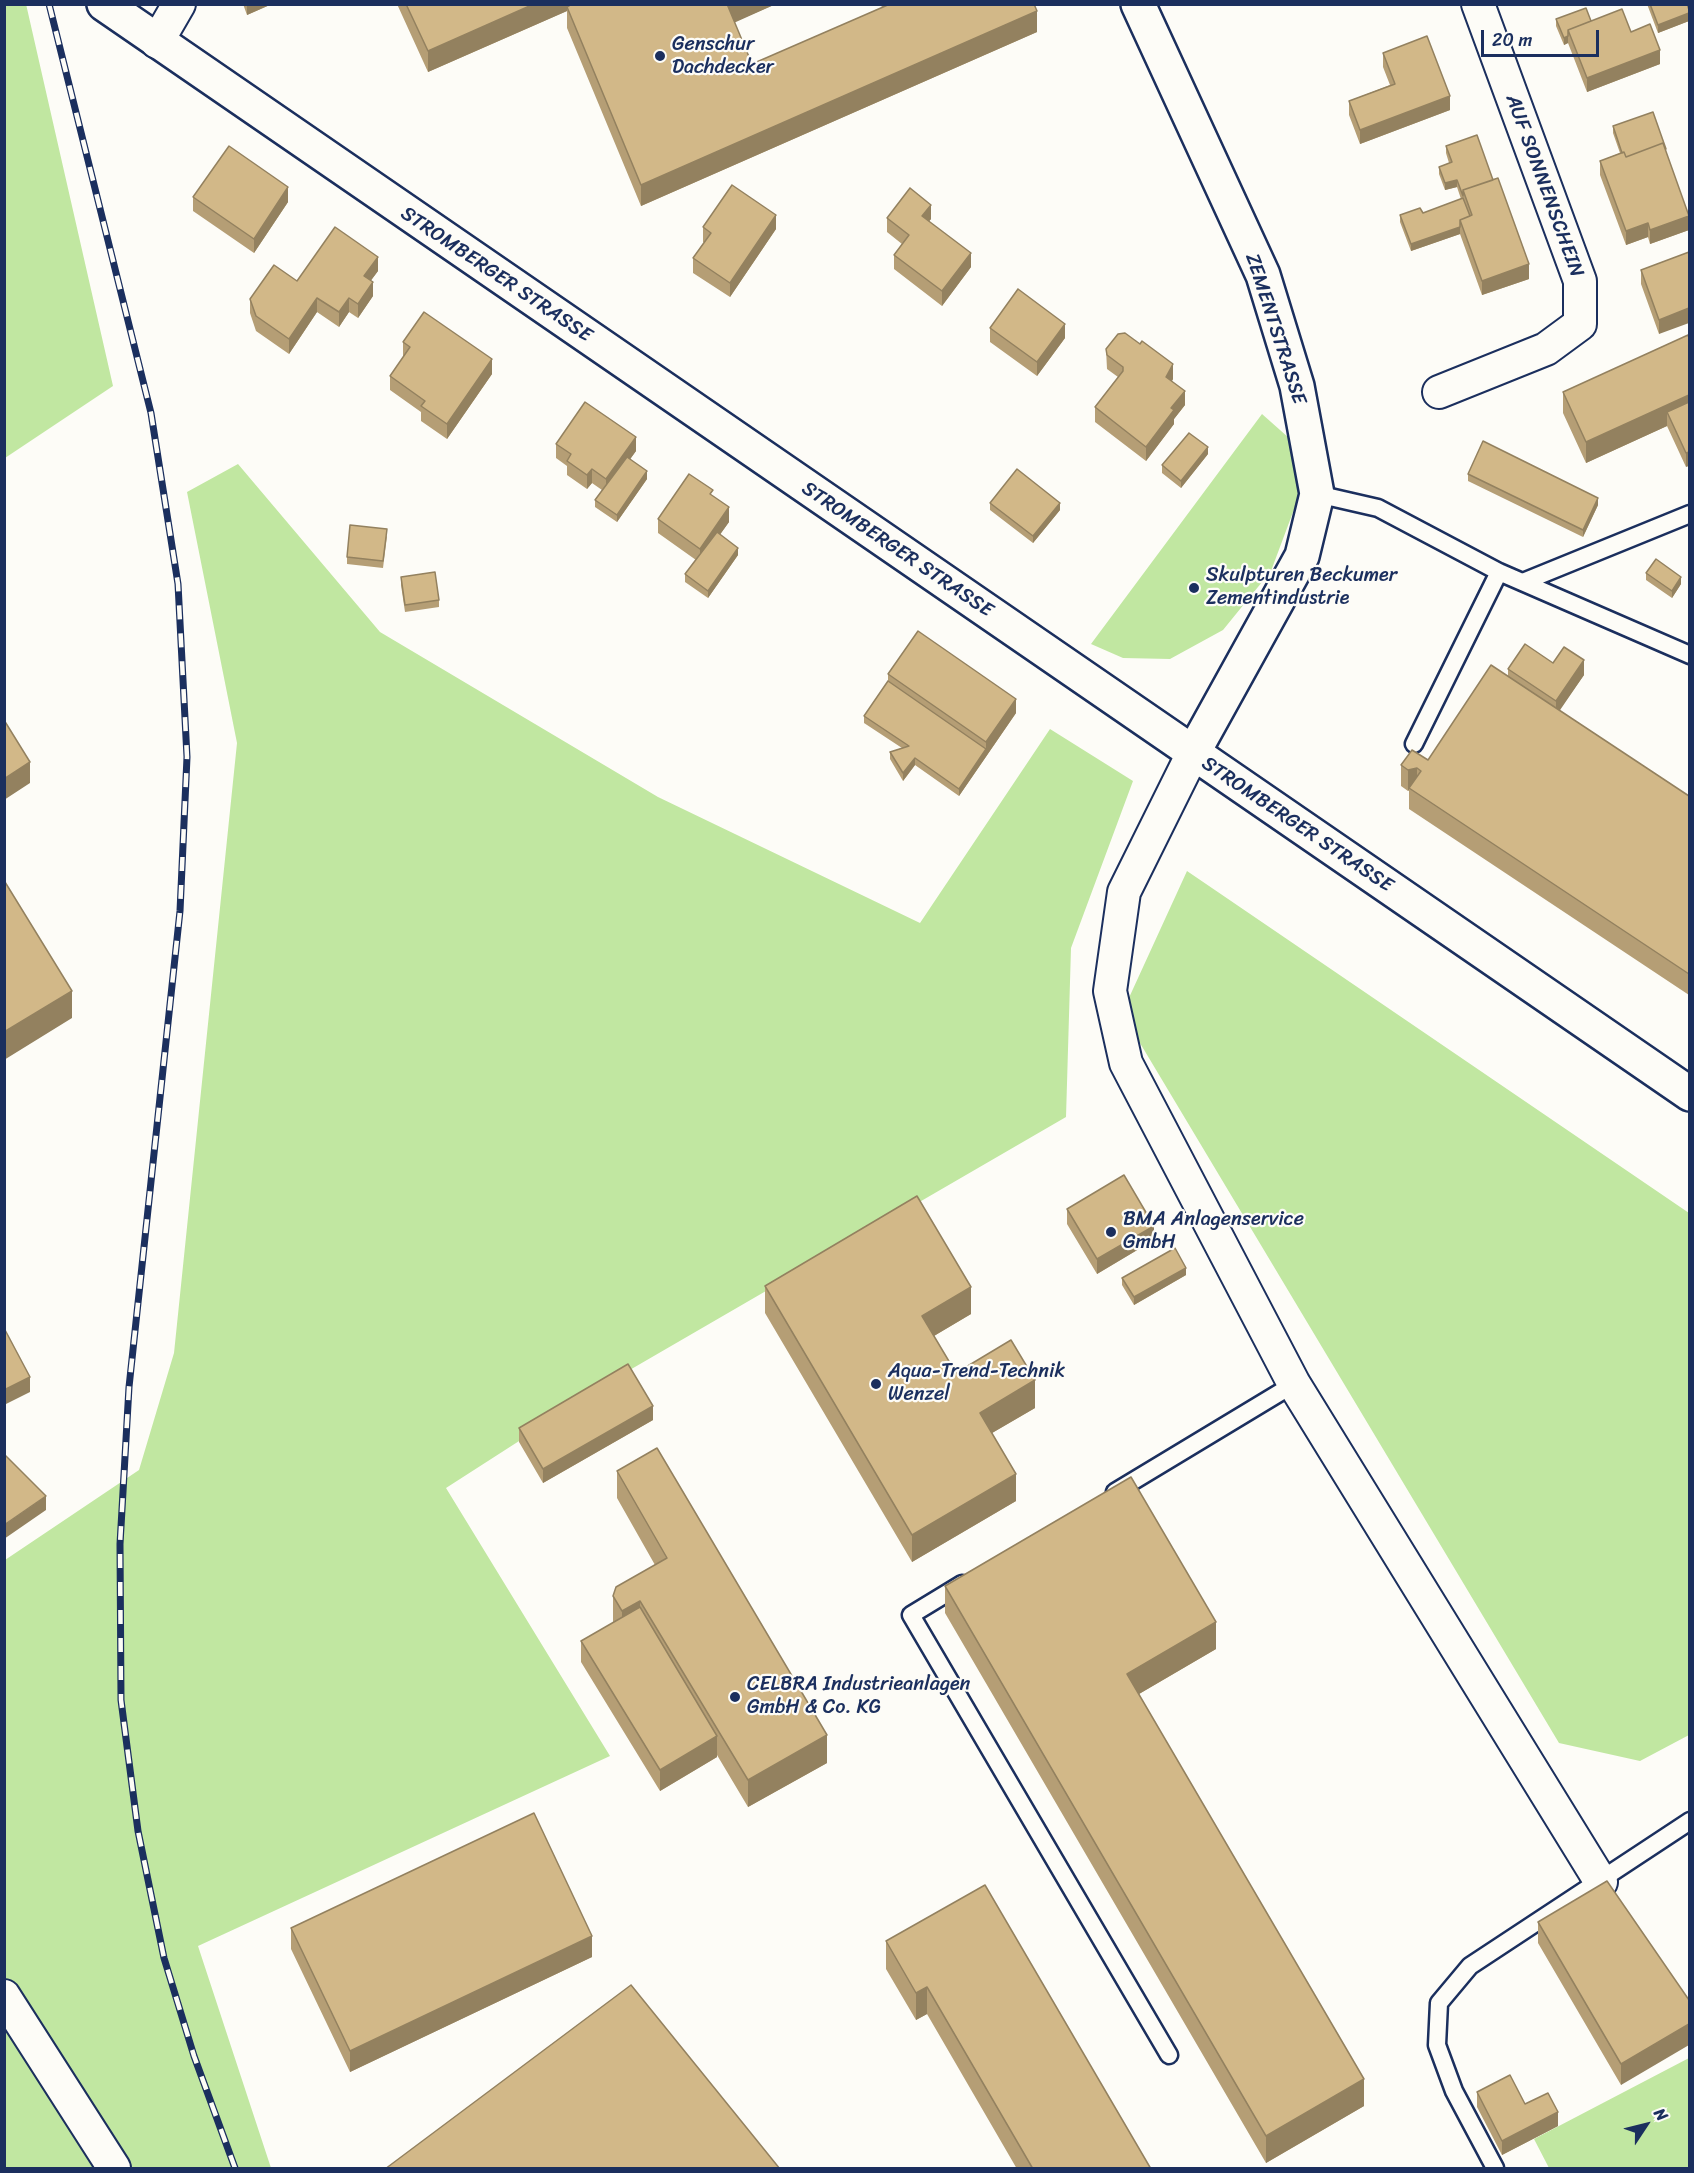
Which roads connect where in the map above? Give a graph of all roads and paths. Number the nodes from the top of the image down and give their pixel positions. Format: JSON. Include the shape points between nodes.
{"nodes":[{"id":1,"x":104,"y":4,"type":"edge"},
{"id":2,"x":179,"y":4,"type":"edge"},
{"id":3,"x":1138,"y":4,"type":"edge"},
{"id":4,"x":1478,"y":4,"type":"edge"},
{"id":5,"x":157,"y":42,"type":"junction"},
{"id":6,"x":1439,"y":392,"type":"dead end"},
{"id":7,"x":1317,"y":494,"type":"junction"},
{"id":8,"x":1689,"y":514,"type":"edge"},
{"id":9,"x":1499,"y":572,"type":"junction"},
{"id":10,"x":1523,"y":582,"type":"junction"},
{"id":11,"x":1689,"y":655,"type":"edge"},
{"id":12,"x":1414,"y":744,"type":"dead end"},
{"id":13,"x":1193,"y":753,"type":"junction"},
{"id":14,"x":1689,"y":1095,"type":"edge"},
{"id":15,"x":1294,"y":1384,"type":"junction"},
{"id":16,"x":1103,"y":1500,"type":"edge"},
{"id":17,"x":972,"y":1579,"type":"edge"},
{"id":18,"x":1689,"y":1821,"type":"edge"},
{"id":19,"x":1604,"y":1887,"type":"junction"},
{"id":20,"x":4,"y":1996,"type":"edge"},
{"id":21,"x":1168,"y":2055,"type":"dead end"},
{"id":22,"x":114,"y":2169,"type":"edge"},
{"id":23,"x":1495,"y":2169,"type":"edge"}],
"edges":[{"from":1,"to":5,"type":"main road","name":"STROMBERGER STRASSE"},
{"from":2,"to":5,"type":"street"},
{"from":3,"to":7,"type":"main road","name":"ZEMENTSTRASSE","via":[[1263,275],[1297,386]]},
{"from":4,"to":6,"type":"street","name":"AUF SONNENSCHEIN","via":[[1580,281],[1580,324],[1546,349]]},
{"from":5,"to":13,"type":"main road","name":"STROMBERGER STRASSE"},
{"from":7,"to":9,"type":"lane","via":[[1378,508]]},
{"from":7,"to":13,"type":"main road","name":"ZEMENTSTRASSE","via":[[1302,556]]},
{"from":8,"to":10,"type":"lane"},
{"from":9,"to":10,"type":"lane"},
{"from":9,"to":12,"type":"lane"},
{"from":10,"to":11,"type":"lane"},
{"from":13,"to":14,"type":"main road","name":"STROMBERGER STRASSE"},
{"from":13,"to":15,"type":"street","via":[[1124,892],[1110,991],[1126,1064]]},
{"from":15,"to":16,"type":"lane"},
{"from":15,"to":19,"type":"street"},
{"from":17,"to":21,"type":"lane","via":[[911,1615]]},
{"from":18,"to":19,"type":"lane"},
{"from":19,"to":23,"type":"lane","via":[[1470,1966],[1439,2003],[1437,2045],[1454,2091]]},
{"from":20,"to":22,"type":"street"}]}
